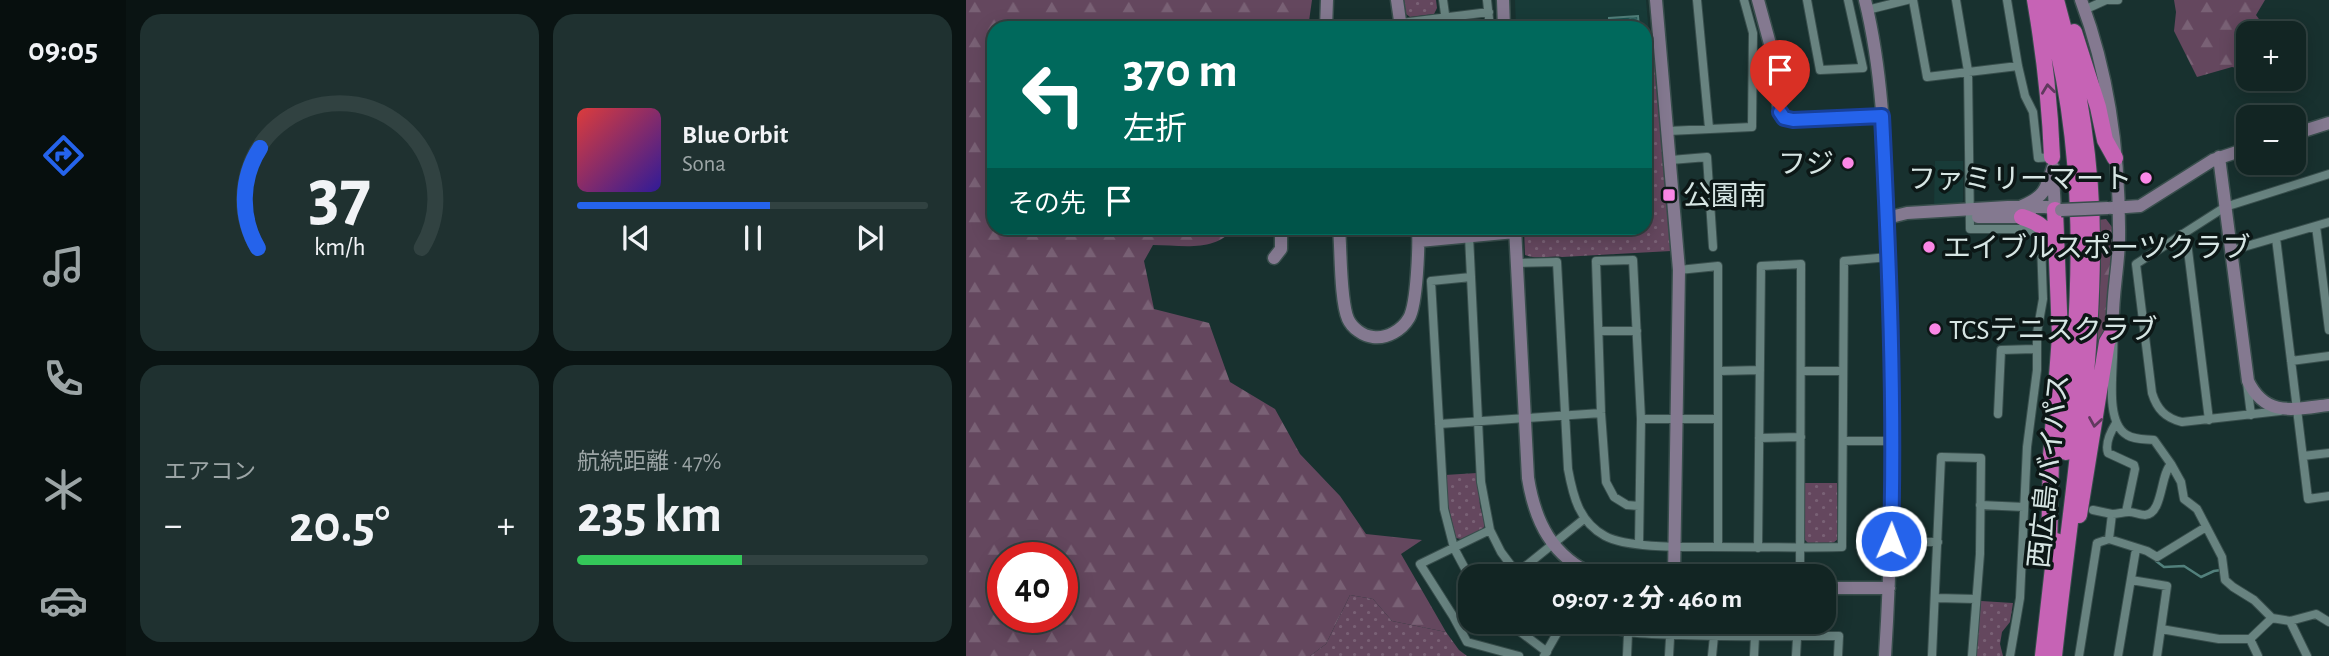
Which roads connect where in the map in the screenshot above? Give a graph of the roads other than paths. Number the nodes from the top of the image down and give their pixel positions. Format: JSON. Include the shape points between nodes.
{"nodes":[{"id":1,"x":1327,"y":0,"type":"edge"},
{"id":2,"x":1397,"y":0,"type":"edge"},
{"id":3,"x":1443,"y":0,"type":"edge"},
{"id":4,"x":1487,"y":0,"type":"edge"},
{"id":5,"x":1503,"y":0,"type":"edge"},
{"id":6,"x":1656,"y":0,"type":"edge"},
{"id":7,"x":1697,"y":0,"type":"edge"},
{"id":8,"x":1744,"y":0,"type":"edge"},
{"id":9,"x":1758,"y":0,"type":"edge"},
{"id":10,"x":1807,"y":0,"type":"edge"},
{"id":11,"x":1849,"y":0,"type":"edge"},
{"id":12,"x":1907,"y":0,"type":"edge"},
{"id":13,"x":1913,"y":0,"type":"edge"},
{"id":14,"x":1955,"y":0,"type":"edge"},
{"id":15,"x":2007,"y":0,"type":"edge"},
{"id":16,"x":2035,"y":0,"type":"edge"},
{"id":17,"x":2045,"y":0,"type":"edge"},
{"id":18,"x":2056,"y":0,"type":"edge"},
{"id":19,"x":2064,"y":0,"type":"edge"},
{"id":20,"x":2108,"y":0,"type":"edge"},
{"id":21,"x":2118,"y":0,"type":"edge"},
{"id":22,"x":1866,"y":5,"type":"edge"},
{"id":23,"x":2083,"y":5,"type":"edge"},
{"id":24,"x":1489,"y":12,"type":"junction"},
{"id":25,"x":1446,"y":18,"type":"junction"},
{"id":26,"x":1326,"y":21,"type":"edge"},
{"id":27,"x":1400,"y":21,"type":"edge"},
{"id":28,"x":1429,"y":21,"type":"edge"},
{"id":29,"x":1446,"y":21,"type":"edge"},
{"id":30,"x":1490,"y":21,"type":"edge"},
{"id":31,"x":1504,"y":21,"type":"edge"},
{"id":32,"x":2018,"y":66,"type":"junction"},
{"id":33,"x":1968,"y":71,"type":"junction"},
{"id":34,"x":1882,"y":116,"type":"junction"},
{"id":35,"x":2329,"y":123,"type":"edge"},
{"id":36,"x":1709,"y":128,"type":"junction"},
{"id":37,"x":2306,"y":130,"type":"edge"},
{"id":38,"x":1668,"y":131,"type":"junction"},
{"id":39,"x":2236,"y":152,"type":"edge"},
{"id":40,"x":2219,"y":157,"type":"junction"},
{"id":41,"x":2115,"y":158,"type":"junction"},
{"id":42,"x":1671,"y":160,"type":"junction"},
{"id":43,"x":2053,"y":162,"type":"junction"},
{"id":44,"x":2329,"y":174,"type":"edge"},
{"id":45,"x":2225,"y":207,"type":"junction"},
{"id":46,"x":2113,"y":208,"type":"junction"},
{"id":47,"x":2058,"y":210,"type":"junction"},
{"id":48,"x":2022,"y":212,"type":"junction"},
{"id":49,"x":1969,"y":214,"type":"junction"},
{"id":50,"x":1887,"y":218,"type":"junction"},
{"id":51,"x":2329,"y":222,"type":"edge"},
{"id":52,"x":2316,"y":226,"type":"junction"},
{"id":53,"x":2182,"y":234,"type":"junction"},
{"id":54,"x":1281,"y":235,"type":"edge"},
{"id":55,"x":1340,"y":235,"type":"edge"},
{"id":56,"x":1418,"y":235,"type":"edge"},
{"id":57,"x":1444,"y":235,"type":"edge"},
{"id":58,"x":1477,"y":235,"type":"edge"},
{"id":59,"x":1515,"y":235,"type":"edge"},
{"id":60,"x":1469,"y":236,"type":"junction"},
{"id":61,"x":2276,"y":238,"type":"junction"},
{"id":62,"x":1713,"y":247,"type":"dead end"},
{"id":63,"x":2230,"y":251,"type":"junction"},
{"id":64,"x":1889,"y":257,"type":"junction"},
{"id":65,"x":1274,"y":258,"type":"dead end"},
{"id":66,"x":1517,"y":263,"type":"junction"},
{"id":67,"x":1679,"y":270,"type":"junction"},
{"id":68,"x":2057,"y":271,"type":"junction"},
{"id":69,"x":1471,"y":278,"type":"junction"},
{"id":70,"x":2329,"y":330,"type":"edge"},
{"id":71,"x":1599,"y":331,"type":"junction"},
{"id":72,"x":1637,"y":331,"type":"junction"},
{"id":73,"x":2113,"y":332,"type":"junction"},
{"id":74,"x":2037,"y":349,"type":"junction"},
{"id":75,"x":2329,"y":356,"type":"edge"},
{"id":76,"x":2291,"y":361,"type":"junction"},
{"id":77,"x":1760,"y":370,"type":"junction"},
{"id":78,"x":2245,"y":370,"type":"junction"},
{"id":79,"x":1719,"y":371,"type":"junction"},
{"id":80,"x":1801,"y":371,"type":"junction"},
{"id":81,"x":1843,"y":371,"type":"junction"},
{"id":82,"x":2329,"y":405,"type":"edge"},
{"id":83,"x":2293,"y":409,"type":"junction"},
{"id":84,"x":1601,"y":413,"type":"junction"},
{"id":85,"x":1566,"y":414,"type":"junction"},
{"id":86,"x":1998,"y":414,"type":"dead end"},
{"id":87,"x":2251,"y":415,"type":"junction"},
{"id":88,"x":1524,"y":418,"type":"junction"},
{"id":89,"x":1642,"y":419,"type":"junction"},
{"id":90,"x":1718,"y":419,"type":"junction"},
{"id":91,"x":1478,"y":420,"type":"junction"},
{"id":92,"x":1678,"y":420,"type":"junction"},
{"id":93,"x":2209,"y":420,"type":"junction"},
{"id":94,"x":2116,"y":423,"type":"junction"},
{"id":95,"x":1439,"y":424,"type":"junction"},
{"id":96,"x":1801,"y":437,"type":"junction"},
{"id":97,"x":1759,"y":438,"type":"junction"},
{"id":98,"x":1843,"y":441,"type":"junction"},
{"id":99,"x":1893,"y":441,"type":"junction"},
{"id":100,"x":2329,"y":453,"type":"edge"},
{"id":101,"x":2303,"y":456,"type":"junction"},
{"id":102,"x":2171,"y":464,"type":"junction"},
{"id":103,"x":2329,"y":496,"type":"edge"},
{"id":104,"x":1980,"y":505,"type":"junction"},
{"id":105,"x":1639,"y":506,"type":"junction"},
{"id":106,"x":2024,"y":507,"type":"junction"},
{"id":107,"x":2093,"y":510,"type":"dead end"},
{"id":108,"x":2126,"y":512,"type":"junction"},
{"id":109,"x":2112,"y":514,"type":"junction"},
{"id":110,"x":1584,"y":519,"type":"junction"},
{"id":111,"x":2206,"y":527,"type":"junction"},
{"id":112,"x":1490,"y":530,"type":"junction"},
{"id":113,"x":2109,"y":538,"type":"junction"},
{"id":114,"x":1891,"y":541,"type":"junction"},
{"id":115,"x":1938,"y":542,"type":"junction"},
{"id":116,"x":1639,"y":544,"type":"junction"},
{"id":117,"x":1553,"y":545,"type":"junction"},
{"id":118,"x":1675,"y":547,"type":"junction"},
{"id":119,"x":1718,"y":547,"type":"junction"},
{"id":120,"x":1454,"y":548,"type":"junction"},
{"id":121,"x":1758,"y":548,"type":"junction"},
{"id":122,"x":1801,"y":548,"type":"junction"},
{"id":123,"x":2136,"y":549,"type":"junction"},
{"id":124,"x":1463,"y":564,"type":"edge"},
{"id":125,"x":1510,"y":564,"type":"edge"},
{"id":126,"x":1530,"y":564,"type":"edge"},
{"id":127,"x":1576,"y":564,"type":"edge"},
{"id":128,"x":1674,"y":564,"type":"edge"},
{"id":129,"x":1800,"y":564,"type":"edge"},
{"id":130,"x":2131,"y":580,"type":"junction"},
{"id":131,"x":1836,"y":588,"type":"edge"},
{"id":132,"x":1889,"y":588,"type":"junction"},
{"id":133,"x":1936,"y":598,"type":"junction"},
{"id":134,"x":1976,"y":599,"type":"junction"},
{"id":135,"x":2054,"y":603,"type":"junction"},
{"id":136,"x":2272,"y":618,"type":"junction"},
{"id":137,"x":2290,"y":621,"type":"junction"},
{"id":138,"x":2329,"y":622,"type":"edge"},
{"id":139,"x":2161,"y":629,"type":"junction"},
{"id":140,"x":1522,"y":634,"type":"edge"},
{"id":141,"x":1557,"y":634,"type":"edge"},
{"id":142,"x":1628,"y":634,"type":"edge"},
{"id":143,"x":1649,"y":634,"type":"edge"},
{"id":144,"x":1670,"y":635,"type":"junction"},
{"id":145,"x":1714,"y":636,"type":"junction"},
{"id":146,"x":1755,"y":636,"type":"junction"},
{"id":147,"x":1797,"y":636,"type":"junction"},
{"id":148,"x":2250,"y":639,"type":"junction"},
{"id":149,"x":1546,"y":654,"type":"edge"},
{"id":150,"x":1519,"y":656,"type":"edge"},
{"id":151,"x":1627,"y":656,"type":"edge"},
{"id":152,"x":1669,"y":656,"type":"edge"},
{"id":153,"x":1712,"y":656,"type":"edge"},
{"id":154,"x":1754,"y":656,"type":"edge"},
{"id":155,"x":1796,"y":656,"type":"edge"},
{"id":156,"x":1838,"y":656,"type":"edge"},
{"id":157,"x":1885,"y":656,"type":"edge"},
{"id":158,"x":1932,"y":656,"type":"edge"},
{"id":159,"x":1972,"y":656,"type":"edge"},
{"id":160,"x":2010,"y":656,"type":"edge"},
{"id":161,"x":2043,"y":656,"type":"edge"},
{"id":162,"x":2054,"y":656,"type":"edge"},
{"id":163,"x":2079,"y":656,"type":"edge"},
{"id":164,"x":2118,"y":656,"type":"edge"},
{"id":165,"x":2157,"y":656,"type":"edge"},
{"id":166,"x":2258,"y":656,"type":"edge"},
{"id":167,"x":2307,"y":656,"type":"edge"}],
"edges":[{"from":1,"to":26,"type":"street"},
{"from":2,"to":27,"type":"street"},
{"from":3,"to":25,"type":"street"},
{"from":4,"to":24,"type":"street"},
{"from":5,"to":31,"type":"street"},
{"from":6,"to":38,"type":"street"},
{"from":7,"to":36,"type":"street"},
{"from":8,"to":36,"type":"street","via":[[1752,33],[1752,127]]},
{"from":9,"to":34,"type":"street","via":[[1784,118]]},
{"from":10,"to":11,"type":"street","via":[[1820,70],[1863,68]]},
{"from":12,"to":22,"type":"street"},
{"from":13,"to":33,"type":"street","via":[[1927,77]]},
{"from":14,"to":33,"type":"street"},
{"from":15,"to":32,"type":"street"},
{"from":43,"to":16,"type":"highway","one_way":true},
{"from":17,"to":135,"type":"highway","name":"西広島バイパス","via":[[2074,145],[2080,262]]},
{"from":18,"to":135,"type":"highway","name":"西広島バイパス","via":[[2081,115],[2092,241],[2090,317]]},
{"from":19,"to":41,"type":"highway","via":[[2105,139]]},
{"from":20,"to":21,"type":"street"},
{"from":20,"to":23,"type":"street"},
{"from":22,"to":34,"type":"street"},
{"from":23,"to":41,"type":"street","via":[[2103,77]]},
{"from":24,"to":25,"type":"street"},
{"from":24,"to":30,"type":"street"},
{"from":25,"to":28,"type":"street"},
{"from":25,"to":29,"type":"street"},
{"from":32,"to":33,"type":"street"},
{"from":32,"to":43,"type":"street","via":[[2032,112],[2038,158]]},
{"from":33,"to":49,"type":"street"},
{"from":34,"to":50,"type":"street"},
{"from":35,"to":37,"type":"street"},
{"from":36,"to":38,"type":"street"},
{"from":38,"to":42,"type":"street"},
{"from":39,"to":40,"type":"street"},
{"from":40,"to":45,"type":"street"},
{"from":40,"to":46,"type":"street","via":[[2142,205]]},
{"from":41,"to":46,"type":"street"},
{"from":42,"to":62,"type":"street","via":[[1707,157]]},
{"from":42,"to":67,"type":"street"},
{"from":43,"to":47,"type":"street"},
{"from":43,"to":48,"type":"street","via":[[2044,192]]},
{"from":44,"to":45,"type":"street"},
{"from":45,"to":53,"type":"street"},
{"from":45,"to":63,"type":"street"},
{"from":46,"to":47,"type":"street","bridge":true},
{"from":46,"to":73,"type":"street","via":[[2119,249]]},
{"from":47,"to":48,"type":"street"},
{"from":47,"to":68,"type":"highway"},
{"from":48,"to":49,"type":"street"},
{"from":48,"to":68,"type":"highway","via":[[2047,231]]},
{"from":49,"to":50,"type":"street","via":[[1907,213]]},
{"from":49,"to":74,"type":"street","via":[[1970,229],[2026,229],[2041,243],[2043,299]]},
{"from":50,"to":64,"type":"street"},
{"from":51,"to":52,"type":"street"},
{"from":52,"to":61,"type":"street"},
{"from":52,"to":70,"type":"street"},
{"from":53,"to":93,"type":"street","via":[[2187,242]]},
{"from":53,"to":93,"type":"street","via":[[2136,264],[2152,393],[2169,418]]},
{"from":54,"to":65,"type":"street","via":[[1281,249]]},
{"from":55,"to":56,"type":"street","via":[[1349,321],[1372,337],[1395,332],[1409,319]]},
{"from":57,"to":60,"type":"street"},
{"from":58,"to":60,"type":"street"},
{"from":59,"to":66,"type":"street"},
{"from":60,"to":69,"type":"street"},
{"from":61,"to":63,"type":"street"},
{"from":61,"to":76,"type":"street"},
{"from":63,"to":78,"type":"street"},
{"from":64,"to":81,"type":"street","via":[[1844,261]]},
{"from":64,"to":99,"type":"street"},
{"from":66,"to":85,"type":"street","via":[[1558,262]]},
{"from":66,"to":88,"type":"street"},
{"from":67,"to":79,"type":"street","via":[[1718,266]]},
{"from":67,"to":92,"type":"street"},
{"from":68,"to":135,"type":"highway","via":[[2060,335],[2052,456]]},
{"from":69,"to":91,"type":"street"},
{"from":69,"to":95,"type":"street","via":[[1431,281]]},
{"from":71,"to":72,"type":"street"},
{"from":71,"to":72,"type":"street","via":[[1596,261],[1633,260]]},
{"from":71,"to":84,"type":"street"},
{"from":72,"to":89,"type":"street"},
{"from":73,"to":94,"type":"street"},
{"from":73,"to":135,"type":"highway","one_way":true,"via":[[2107,342],[2085,485]]},
{"from":74,"to":86,"type":"street","via":[[2001,350]]},
{"from":74,"to":106,"type":"street"},
{"from":75,"to":76,"type":"street"},
{"from":76,"to":83,"type":"street"},
{"from":77,"to":79,"type":"street"},
{"from":77,"to":80,"type":"street","via":[[1761,266],[1801,264]]},
{"from":77,"to":97,"type":"street"},
{"from":78,"to":83,"type":"street","via":[[2261,400],[2276,408]]},
{"from":78,"to":87,"type":"street"},
{"from":79,"to":90,"type":"street"},
{"from":80,"to":81,"type":"street"},
{"from":80,"to":96,"type":"street"},
{"from":81,"to":98,"type":"street"},
{"from":82,"to":83,"type":"street"},
{"from":83,"to":87,"type":"street"},
{"from":83,"to":101,"type":"street"},
{"from":84,"to":85,"type":"street"},
{"from":84,"to":105,"type":"street","via":[[1606,482],[1614,497]]},
{"from":85,"to":88,"type":"street"},
{"from":85,"to":110,"type":"street","via":[[1569,478]]},
{"from":87,"to":93,"type":"street"},
{"from":88,"to":91,"type":"street"},
{"from":88,"to":117,"type":"street","via":[[1532,504]]},
{"from":89,"to":92,"type":"street"},
{"from":89,"to":105,"type":"street"},
{"from":90,"to":92,"type":"street"},
{"from":90,"to":119,"type":"street"},
{"from":91,"to":95,"type":"street"},
{"from":91,"to":112,"type":"street","via":[[1481,482]]},
{"from":92,"to":118,"type":"street"},
{"from":94,"to":102,"type":"street","via":[[2129,437],[2154,440]]},
{"from":94,"to":108,"type":"street","via":[[2106,450],[2135,470]]},
{"from":95,"to":120,"type":"street","via":[[1444,509]]},
{"from":96,"to":97,"type":"street"},
{"from":96,"to":122,"type":"street"},
{"from":97,"to":121,"type":"street"},
{"from":98,"to":99,"type":"street"},
{"from":98,"to":122,"type":"street","via":[[1842,547]]},
{"from":99,"to":114,"type":"street"},
{"from":100,"to":101,"type":"street"},
{"from":101,"to":103,"type":"street","via":[[2308,499]]},
{"from":102,"to":108,"type":"street","via":[[2153,511],[2147,515]]},
{"from":102,"to":111,"type":"street","via":[[2184,499],[2196,507]]},
{"from":104,"to":106,"type":"street"},
{"from":104,"to":115,"type":"street","via":[[1981,458],[1941,457]]},
{"from":104,"to":134,"type":"street"},
{"from":105,"to":116,"type":"street"},
{"from":106,"to":160,"type":"street","via":[[2020,598]]},
{"from":107,"to":109,"type":"street"},
{"from":108,"to":109,"type":"street"},
{"from":109,"to":113,"type":"street"},
{"from":110,"to":116,"type":"street","via":[[1606,537]]},
{"from":110,"to":117,"type":"street"},
{"from":111,"to":123,"type":"street","via":[[2157,557]]},
{"from":111,"to":136,"type":"street","via":[[2222,557],[2225,580]]},
{"from":112,"to":120,"type":"street"},
{"from":112,"to":125,"type":"street"},
{"from":113,"to":123,"type":"street"},
{"from":113,"to":163,"type":"street","via":[[2097,544]]},
{"from":114,"to":115,"type":"street"},
{"from":114,"to":132,"type":"street"},
{"from":115,"to":133,"type":"street"},
{"from":116,"to":118,"type":"street"},
{"from":117,"to":126,"type":"street"},
{"from":117,"to":127,"type":"street"},
{"from":118,"to":119,"type":"street"},
{"from":118,"to":128,"type":"street"},
{"from":119,"to":121,"type":"street"},
{"from":120,"to":124,"type":"street"},
{"from":120,"to":150,"type":"street","via":[[1420,564],[1467,642]]},
{"from":121,"to":122,"type":"street"},
{"from":122,"to":129,"type":"street"},
{"from":123,"to":130,"type":"street"},
{"from":130,"to":139,"type":"street","via":[[2167,586]]},
{"from":130,"to":164,"type":"street"},
{"from":131,"to":132,"type":"street"},
{"from":132,"to":157,"type":"street"},
{"from":133,"to":134,"type":"street"},
{"from":133,"to":158,"type":"street"},
{"from":134,"to":159,"type":"street"},
{"from":135,"to":161,"type":"highway","name":"西広島バイパス"},
{"from":135,"to":162,"type":"highway","name":"西広島バイパス"},
{"from":136,"to":137,"type":"street"},
{"from":136,"to":148,"type":"street"},
{"from":137,"to":138,"type":"street","via":[[2316,614]]},
{"from":137,"to":167,"type":"street"},
{"from":139,"to":148,"type":"street"},
{"from":139,"to":165,"type":"street"},
{"from":140,"to":149,"type":"street"},
{"from":141,"to":149,"type":"street"},
{"from":142,"to":151,"type":"street"},
{"from":143,"to":144,"type":"street"},
{"from":144,"to":145,"type":"street"},
{"from":144,"to":152,"type":"street"},
{"from":145,"to":146,"type":"street"},
{"from":145,"to":153,"type":"street"},
{"from":146,"to":147,"type":"street"},
{"from":146,"to":154,"type":"street"},
{"from":147,"to":155,"type":"street"},
{"from":147,"to":156,"type":"street","via":[[1839,636]]},
{"from":148,"to":166,"type":"street"}]}
